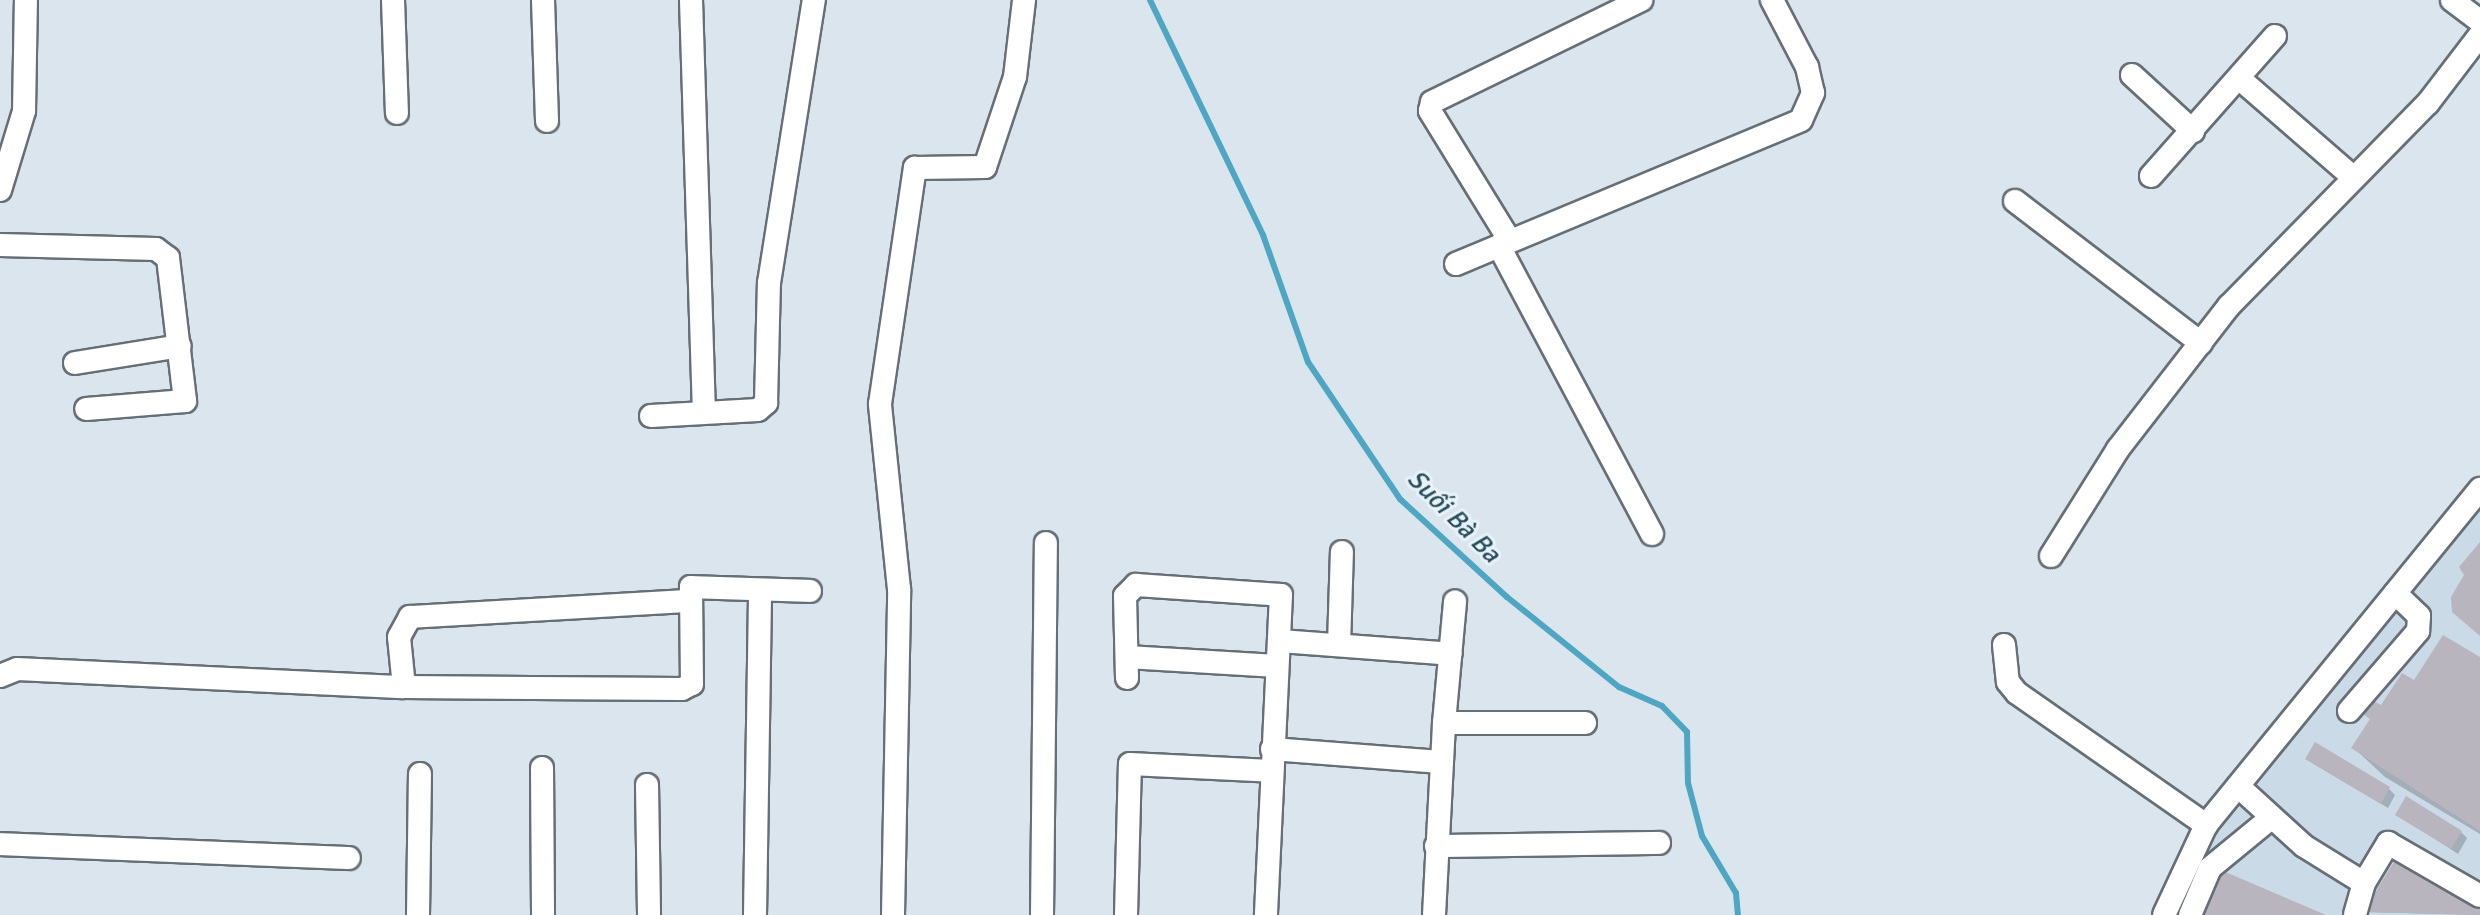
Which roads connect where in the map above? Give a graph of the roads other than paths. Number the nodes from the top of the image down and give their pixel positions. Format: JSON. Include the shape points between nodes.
{"nodes":[{"id":1,"x":26,"y":0,"type":"edge"},
{"id":2,"x":393,"y":0,"type":"edge"},
{"id":3,"x":543,"y":0,"type":"edge"},
{"id":4,"x":691,"y":0,"type":"edge"},
{"id":5,"x":814,"y":0,"type":"edge"},
{"id":6,"x":1024,"y":0,"type":"edge"},
{"id":7,"x":1641,"y":0,"type":"edge"},
{"id":8,"x":1772,"y":0,"type":"edge"},
{"id":9,"x":2452,"y":0,"type":"edge"},
{"id":10,"x":2480,"y":21,"type":"edge"},
{"id":11,"x":2480,"y":35,"type":"edge"},
{"id":12,"x":2275,"y":36,"type":"dead end"},
{"id":13,"x":0,"y":46,"type":"edge"},
{"id":14,"x":23,"y":50,"type":"junction"},
{"id":15,"x":2132,"y":75,"type":"dead end"},
{"id":16,"x":2240,"y":79,"type":"junction"},
{"id":17,"x":397,"y":113,"type":"dead end"},
{"id":18,"x":547,"y":121,"type":"dead end"},
{"id":19,"x":2193,"y":131,"type":"junction"},
{"id":20,"x":2151,"y":176,"type":"dead end"},
{"id":21,"x":2354,"y":178,"type":"junction"},
{"id":22,"x":0,"y":188,"type":"edge"},
{"id":23,"x":2015,"y":201,"type":"dead end"},
{"id":24,"x":1505,"y":244,"type":"junction"},
{"id":25,"x":0,"y":245,"type":"edge"},
{"id":26,"x":1456,"y":264,"type":"dead end"},
{"id":27,"x":2201,"y":343,"type":"junction"},
{"id":28,"x":180,"y":346,"type":"junction"},
{"id":29,"x":75,"y":363,"type":"dead end"},
{"id":30,"x":86,"y":409,"type":"dead end"},
{"id":31,"x":704,"y":411,"type":"junction"},
{"id":32,"x":651,"y":416,"type":"dead end"},
{"id":33,"x":2480,"y":489,"type":"edge"},
{"id":34,"x":1652,"y":534,"type":"dead end"},
{"id":35,"x":1046,"y":543,"type":"dead end"},
{"id":36,"x":1342,"y":552,"type":"dead end"},
{"id":37,"x":2051,"y":556,"type":"dead end"},
{"id":38,"x":760,"y":590,"type":"junction"},
{"id":39,"x":810,"y":591,"type":"dead end"},
{"id":40,"x":2395,"y":593,"type":"junction"},
{"id":41,"x":689,"y":601,"type":"junction"},
{"id":42,"x":1455,"y":601,"type":"dead end"},
{"id":43,"x":1280,"y":641,"type":"junction"},
{"id":44,"x":1339,"y":645,"type":"junction"},
{"id":45,"x":2004,"y":645,"type":"dead end"},
{"id":46,"x":1451,"y":654,"type":"junction"},
{"id":47,"x":1277,"y":666,"type":"junction"},
{"id":48,"x":0,"y":676,"type":"edge"},
{"id":49,"x":404,"y":687,"type":"junction"},
{"id":50,"x":2349,"y":711,"type":"dead end"},
{"id":51,"x":1444,"y":723,"type":"junction"},
{"id":52,"x":1585,"y":723,"type":"dead end"},
{"id":53,"x":1271,"y":760,"type":"junction"},
{"id":54,"x":1441,"y":762,"type":"junction"},
{"id":55,"x":542,"y":768,"type":"dead end"},
{"id":56,"x":420,"y":774,"type":"dead end"},
{"id":57,"x":647,"y":785,"type":"dead end"},
{"id":58,"x":2238,"y":786,"type":"junction"},
{"id":59,"x":2272,"y":817,"type":"junction"},
{"id":60,"x":2206,"y":825,"type":"junction"},
{"id":61,"x":1659,"y":843,"type":"dead end"},
{"id":62,"x":0,"y":844,"type":"edge"},
{"id":63,"x":1436,"y":846,"type":"junction"},
{"id":64,"x":349,"y":858,"type":"dead end"},
{"id":65,"x":2364,"y":883,"type":"junction"},
{"id":66,"x":2480,"y":896,"type":"edge"},
{"id":67,"x":418,"y":915,"type":"edge"},
{"id":68,"x":543,"y":915,"type":"edge"},
{"id":69,"x":649,"y":915,"type":"edge"},
{"id":70,"x":755,"y":915,"type":"edge"},
{"id":71,"x":893,"y":915,"type":"edge"},
{"id":72,"x":1042,"y":915,"type":"edge"},
{"id":73,"x":1126,"y":915,"type":"edge"},
{"id":74,"x":1266,"y":915,"type":"edge"},
{"id":75,"x":1434,"y":915,"type":"edge"},
{"id":76,"x":2164,"y":915,"type":"edge"},
{"id":77,"x":2190,"y":915,"type":"edge"},
{"id":78,"x":2355,"y":915,"type":"edge"}],
"edges":[{"from":1,"to":14,"type":"street"},
{"from":2,"to":17,"type":"street"},
{"from":3,"to":18,"type":"street"},
{"from":4,"to":31,"type":"street"},
{"from":5,"to":31,"type":"street","via":[[769,283],[766,403],[758,410]]},
{"from":6,"to":71,"type":"street","via":[[1015,77],[985,167],[915,168],[882,388],[899,589]]},
{"from":7,"to":24,"type":"street","via":[[1432,102],[1430,111]]},
{"from":8,"to":24,"type":"street","via":[[1807,67],[1813,93],[1801,120]]},
{"from":9,"to":10,"type":"street"},
{"from":11,"to":21,"type":"street","via":[[2428,103]]},
{"from":12,"to":16,"type":"street"},
{"from":13,"to":14,"type":"street"},
{"from":14,"to":22,"type":"street","via":[[24,111]]},
{"from":15,"to":19,"type":"street"},
{"from":16,"to":19,"type":"street"},
{"from":16,"to":21,"type":"street"},
{"from":19,"to":20,"type":"street"},
{"from":21,"to":27,"type":"street"},
{"from":23,"to":27,"type":"street"},
{"from":24,"to":26,"type":"street"},
{"from":24,"to":34,"type":"street"},
{"from":25,"to":28,"type":"street","via":[[162,252]]},
{"from":27,"to":37,"type":"street","via":[[2118,449]]},
{"from":28,"to":29,"type":"street"},
{"from":28,"to":30,"type":"street","via":[[182,406]]},
{"from":31,"to":32,"type":"street"},
{"from":33,"to":40,"type":"street"},
{"from":35,"to":72,"type":"street"},
{"from":36,"to":44,"type":"street"},
{"from":38,"to":39,"type":"street"},
{"from":38,"to":41,"type":"street","via":[[691,587]]},
{"from":38,"to":70,"type":"street"},
{"from":40,"to":50,"type":"street","via":[[2419,616],[2418,631]]},
{"from":40,"to":58,"type":"street"},
{"from":41,"to":49,"type":"street","via":[[410,617],[399,637]]},
{"from":41,"to":49,"type":"street","via":[[688,687]]},
{"from":42,"to":46,"type":"street"},
{"from":43,"to":44,"type":"street"},
{"from":43,"to":47,"type":"street"},
{"from":43,"to":47,"type":"street","via":[[1278,592],[1136,585],[1125,596],[1127,667]]},
{"from":44,"to":46,"type":"street"},
{"from":45,"to":60,"type":"street","via":[[2008,682],[2017,693]]},
{"from":46,"to":51,"type":"street"},
{"from":47,"to":53,"type":"street"},
{"from":48,"to":49,"type":"street","via":[[17,669]]},
{"from":51,"to":52,"type":"street"},
{"from":51,"to":54,"type":"street"},
{"from":53,"to":54,"type":"street"},
{"from":53,"to":73,"type":"street","via":[[1130,764]]},
{"from":53,"to":74,"type":"street"},
{"from":54,"to":63,"type":"street"},
{"from":55,"to":68,"type":"street"},
{"from":56,"to":67,"type":"street"},
{"from":57,"to":69,"type":"street"},
{"from":58,"to":59,"type":"street"},
{"from":58,"to":60,"type":"street"},
{"from":59,"to":65,"type":"street"},
{"from":59,"to":77,"type":"street","via":[[2210,868]]},
{"from":60,"to":76,"type":"street"},
{"from":61,"to":63,"type":"street"},
{"from":62,"to":64,"type":"street"},
{"from":63,"to":75,"type":"street"},
{"from":65,"to":66,"type":"street","via":[[2388,843]]},
{"from":65,"to":78,"type":"street"}]}
